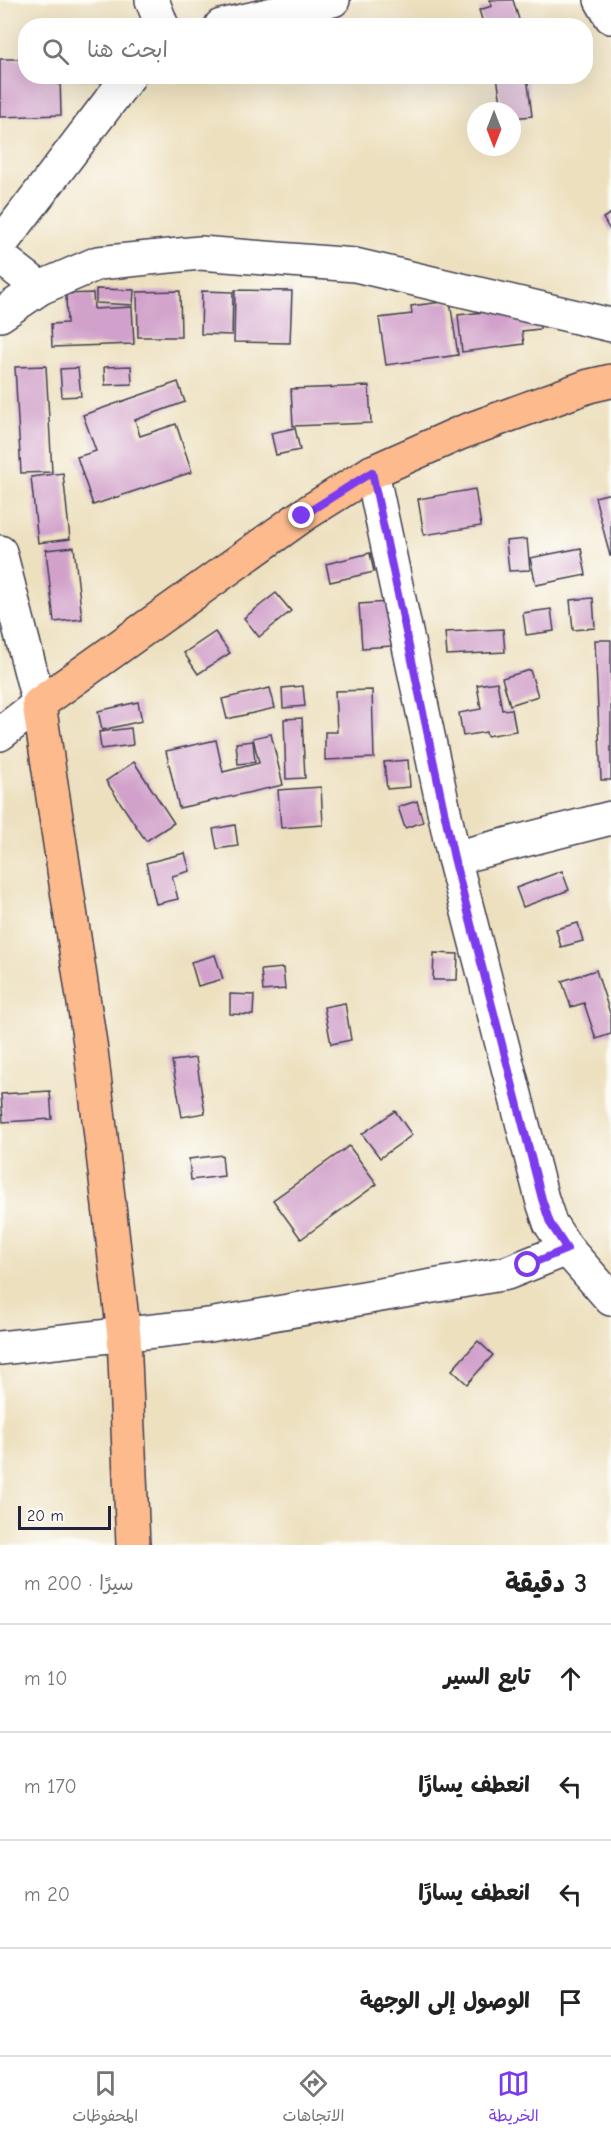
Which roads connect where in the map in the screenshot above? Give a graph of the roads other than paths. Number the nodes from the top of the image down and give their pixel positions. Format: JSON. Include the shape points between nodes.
{"nodes":[{"id":1,"x":152,"y":0,"type":"edge"},
{"id":2,"x":333,"y":0,"type":"edge"},
{"id":3,"x":600,"y":0,"type":"edge"},
{"id":4,"x":611,"y":17,"type":"edge"},
{"id":5,"x":159,"y":18,"type":"edge"},
{"id":6,"x":255,"y":18,"type":"edge"},
{"id":7,"x":123,"y":84,"type":"edge"},
{"id":8,"x":0,"y":245,"type":"edge"},
{"id":9,"x":0,"y":257,"type":"edge"},
{"id":10,"x":40,"y":288,"type":"junction"},
{"id":11,"x":0,"y":315,"type":"edge"},
{"id":12,"x":611,"y":325,"type":"edge"},
{"id":13,"x":611,"y":381,"type":"edge"},
{"id":14,"x":372,"y":472,"type":"junction"},
{"id":15,"x":0,"y":552,"type":"edge"},
{"id":16,"x":39,"y":704,"type":"junction"},
{"id":17,"x":0,"y":734,"type":"edge"},
{"id":18,"x":611,"y":818,"type":"edge"},
{"id":19,"x":454,"y":858,"type":"junction"},
{"id":20,"x":567,"y":1249,"type":"junction"},
{"id":21,"x":611,"y":1299,"type":"edge"},
{"id":22,"x":124,"y":1336,"type":"junction"},
{"id":23,"x":0,"y":1348,"type":"edge"},
{"id":24,"x":133,"y":1545,"type":"edge"}],
"edges":[{"from":1,"to":5,"type":"street"},
{"from":2,"to":6,"type":"street"},
{"from":3,"to":4,"type":"street"},
{"from":7,"to":8,"type":"street"},
{"from":9,"to":10,"type":"street"},
{"from":10,"to":11,"type":"street"},
{"from":10,"to":12,"type":"street","via":[[98,263],[200,253],[355,266]]},
{"from":13,"to":14,"type":"main road","via":[[460,433]]},
{"from":14,"to":16,"type":"main road","via":[[302,516]]},
{"from":14,"to":19,"type":"street"},
{"from":15,"to":16,"type":"street"},
{"from":16,"to":17,"type":"street"},
{"from":16,"to":22,"type":"main road","via":[[91,1050]]},
{"from":18,"to":19,"type":"street"},
{"from":19,"to":20,"type":"street","via":[[542,1199],[550,1223]]},
{"from":20,"to":21,"type":"street"},
{"from":20,"to":22,"type":"street","via":[[507,1273]]},
{"from":22,"to":23,"type":"street"},
{"from":22,"to":24,"type":"main road"}]}
